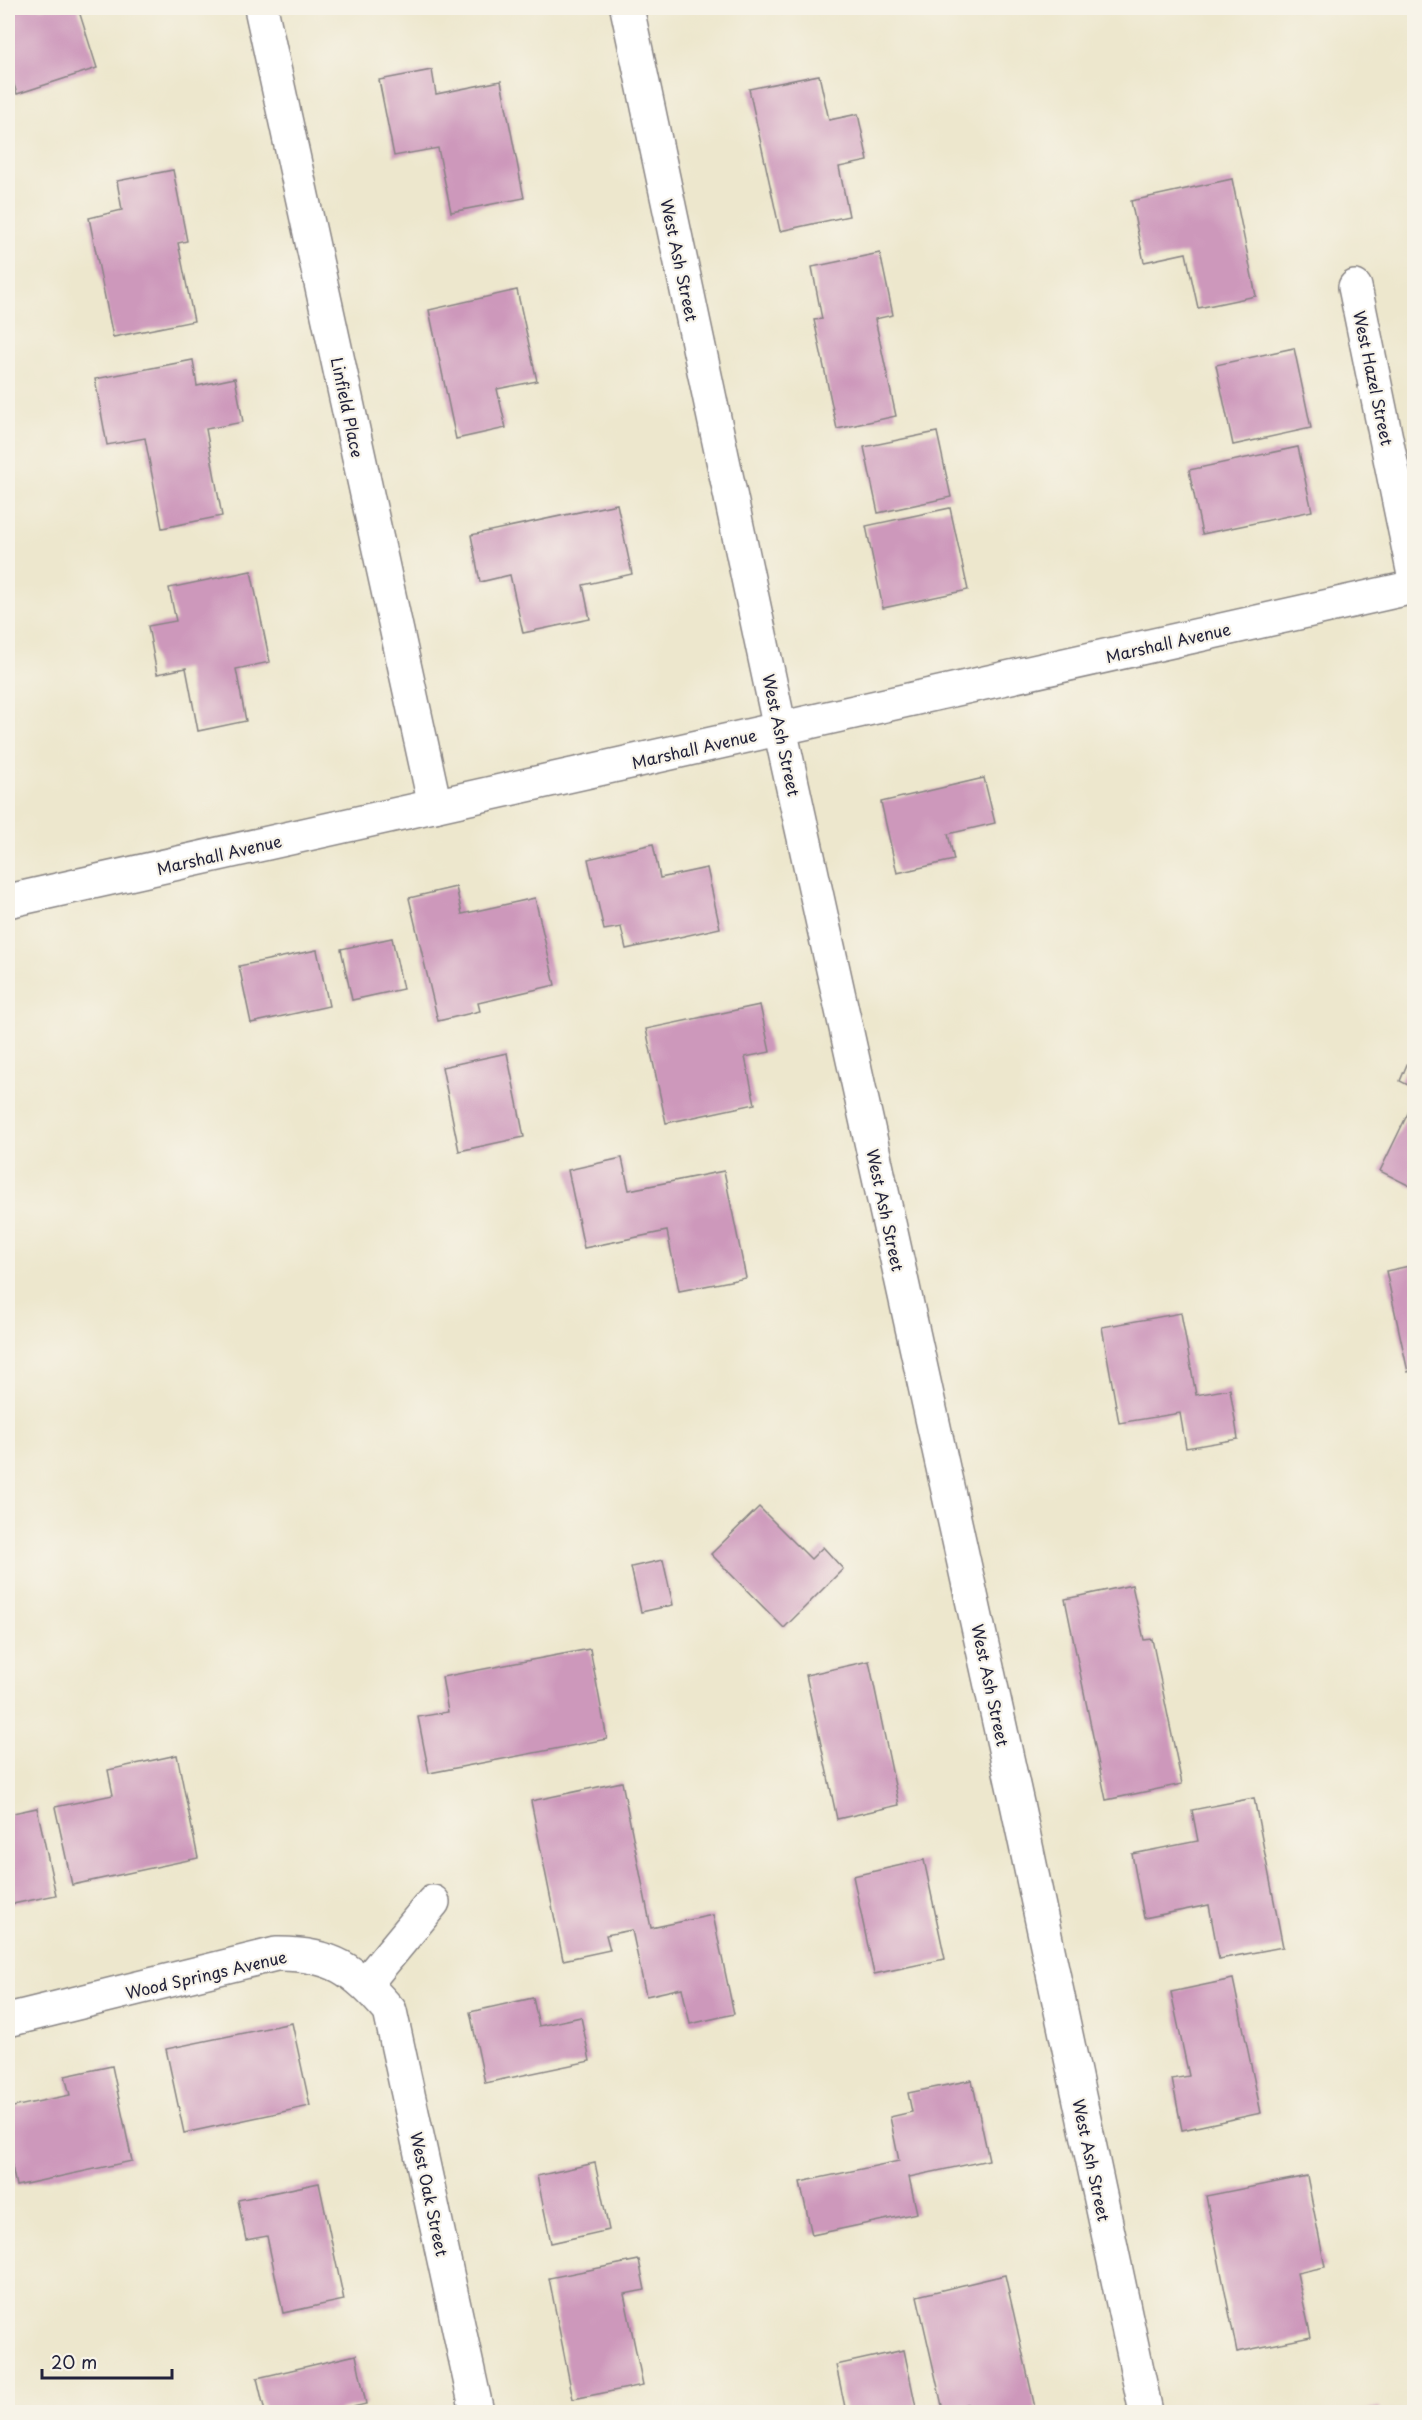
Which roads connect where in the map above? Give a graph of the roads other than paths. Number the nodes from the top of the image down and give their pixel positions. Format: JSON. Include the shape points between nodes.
{"nodes":[{"id":1,"x":261,"y":8,"type":"edge"},
{"id":2,"x":627,"y":8,"type":"edge"},
{"id":3,"x":1355,"y":287,"type":"dead end"},
{"id":4,"x":1414,"y":575,"type":"edge"},
{"id":5,"x":1414,"y":587,"type":"edge"},
{"id":6,"x":780,"y":729,"type":"junction"},
{"id":7,"x":435,"y":806,"type":"junction"},
{"id":8,"x":8,"y":901,"type":"edge"},
{"id":9,"x":433,"y":1902,"type":"dead end"},
{"id":10,"x":366,"y":1983,"type":"junction"},
{"id":11,"x":8,"y":2020,"type":"edge"},
{"id":12,"x":477,"y":2412,"type":"edge"},
{"id":13,"x":1146,"y":2412,"type":"edge"}],
"edges":[{"from":1,"to":7,"type":"street","name":"Linfield Place"},
{"from":2,"to":6,"type":"street","name":"West Ash Street"},
{"from":3,"to":4,"type":"street","name":"West Hazel Street"},
{"from":5,"to":6,"type":"street","name":"Marshall Avenue"},
{"from":6,"to":7,"type":"street","name":"Marshall Avenue"},
{"from":6,"to":13,"type":"street","name":"West Ash Street","via":[[1018,1808]]},
{"from":7,"to":8,"type":"street","name":"Marshall Avenue"},
{"from":9,"to":10,"type":"street"},
{"from":10,"to":11,"type":"street","name":"Wood Springs Avenue","via":[[334,1962],[304,1954],[276,1954]]},
{"from":10,"to":12,"type":"street","name":"West Oak Street","via":[[390,2012]]}]}
